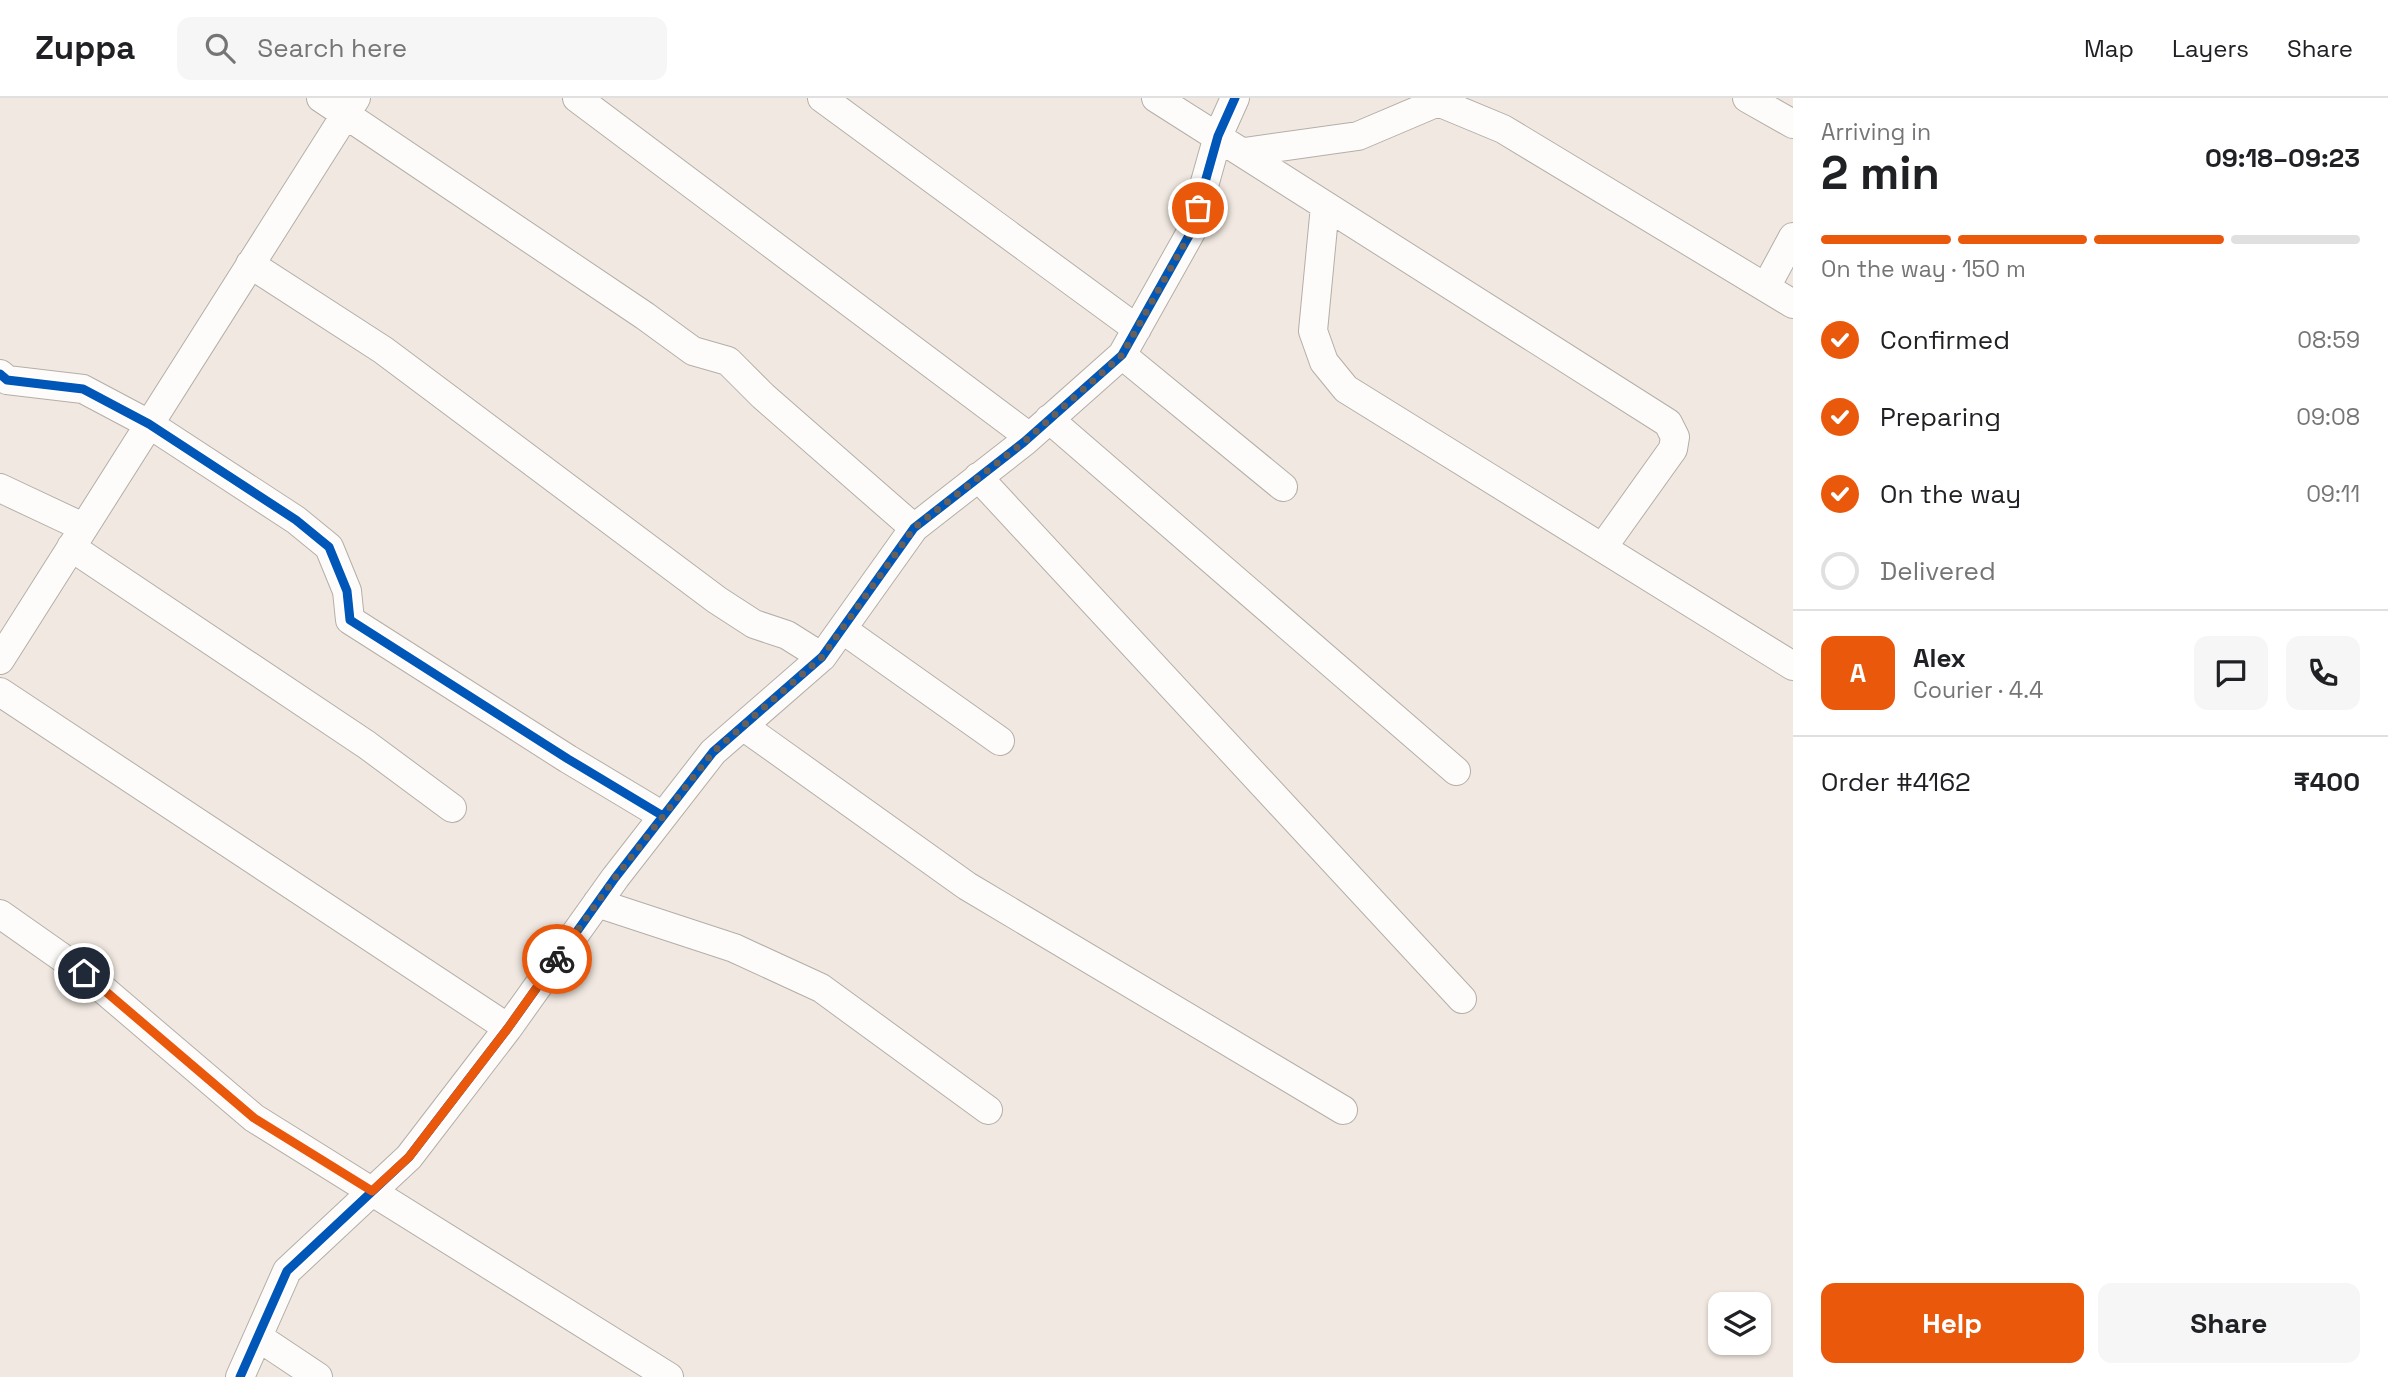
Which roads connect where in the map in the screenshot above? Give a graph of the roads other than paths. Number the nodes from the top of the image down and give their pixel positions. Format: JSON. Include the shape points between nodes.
{"nodes":[{"id":1,"x":321,"y":98,"type":"edge"},
{"id":2,"x":577,"y":98,"type":"edge"},
{"id":3,"x":822,"y":98,"type":"edge"},
{"id":4,"x":1156,"y":98,"type":"edge"},
{"id":5,"x":1235,"y":98,"type":"edge"},
{"id":6,"x":1747,"y":98,"type":"edge"},
{"id":7,"x":351,"y":106,"type":"edge"},
{"id":8,"x":1793,"y":124,"type":"edge"},
{"id":9,"x":1218,"y":136,"type":"junction"},
{"id":10,"x":1244,"y":152,"type":"junction"},
{"id":11,"x":1325,"y":206,"type":"junction"},
{"id":12,"x":1793,"y":237,"type":"edge"},
{"id":13,"x":250,"y":264,"type":"junction"},
{"id":14,"x":1766,"y":287,"type":"junction"},
{"id":15,"x":1793,"y":304,"type":"edge"},
{"id":16,"x":1137,"y":329,"type":"junction"},
{"id":17,"x":1122,"y":355,"type":"junction"},
{"id":18,"x":0,"y":374,"type":"edge"},
{"id":19,"x":1049,"y":419,"type":"junction"},
{"id":20,"x":149,"y":424,"type":"junction"},
{"id":21,"x":1024,"y":442,"type":"junction"},
{"id":22,"x":978,"y":477,"type":"junction"},
{"id":23,"x":1283,"y":487,"type":"dead end"},
{"id":24,"x":0,"y":488,"type":"edge"},
{"id":25,"x":914,"y":528,"type":"junction"},
{"id":26,"x":77,"y":537,"type":"junction"},
{"id":27,"x":1604,"y":547,"type":"junction"},
{"id":28,"x":842,"y":629,"type":"junction"},
{"id":29,"x":822,"y":657,"type":"junction"},
{"id":30,"x":0,"y":660,"type":"edge"},
{"id":31,"x":1793,"y":666,"type":"edge"},
{"id":32,"x":0,"y":692,"type":"edge"},
{"id":33,"x":743,"y":726,"type":"junction"},
{"id":34,"x":1000,"y":741,"type":"dead end"},
{"id":35,"x":1456,"y":771,"type":"dead end"},
{"id":36,"x":452,"y":808,"type":"dead end"},
{"id":37,"x":663,"y":816,"type":"junction"},
{"id":38,"x":597,"y":903,"type":"junction"},
{"id":39,"x":0,"y":915,"type":"edge"},
{"id":40,"x":1462,"y":999,"type":"dead end"},
{"id":41,"x":508,"y":1028,"type":"junction"},
{"id":42,"x":988,"y":1110,"type":"dead end"},
{"id":43,"x":1343,"y":1110,"type":"dead end"},
{"id":44,"x":372,"y":1191,"type":"junction"},
{"id":45,"x":258,"y":1337,"type":"junction"},
{"id":46,"x":240,"y":1377,"type":"edge"},
{"id":47,"x":318,"y":1377,"type":"edge"},
{"id":48,"x":669,"y":1377,"type":"edge"}],
"edges":[{"from":1,"to":7,"type":"street"},
{"from":2,"to":21,"type":"street","via":[[1020,430]]},
{"from":3,"to":16,"type":"street"},
{"from":4,"to":9,"type":"street"},
{"from":5,"to":9,"type":"street"},
{"from":6,"to":8,"type":"street"},
{"from":7,"to":13,"type":"street"},
{"from":7,"to":25,"type":"street","via":[[693,351],[728,361]]},
{"from":9,"to":10,"type":"street"},
{"from":9,"to":16,"type":"street","via":[[1191,232]]},
{"from":10,"to":11,"type":"street"},
{"from":10,"to":14,"type":"street","via":[[1358,136],[1438,102],[1503,129]]},
{"from":11,"to":27,"type":"street","via":[[1313,331],[1324,362],[1346,388]]},
{"from":11,"to":27,"type":"street","via":[[1668,424],[1675,437],[1673,449]]},
{"from":12,"to":14,"type":"street"},
{"from":13,"to":20,"type":"street"},
{"from":13,"to":29,"type":"street","via":[[383,350],[717,600]]},
{"from":14,"to":15,"type":"street"},
{"from":16,"to":17,"type":"street"},
{"from":17,"to":19,"type":"street"},
{"from":17,"to":23,"type":"street"},
{"from":18,"to":20,"type":"street","via":[[7,380],[83,389]]},
{"from":19,"to":21,"type":"street"},
{"from":19,"to":35,"type":"street"},
{"from":20,"to":26,"type":"street"},
{"from":20,"to":37,"type":"street","via":[[296,520],[329,547],[347,591],[349,620]]},
{"from":21,"to":22,"type":"street"},
{"from":22,"to":25,"type":"street"},
{"from":22,"to":40,"type":"street"},
{"from":24,"to":26,"type":"street"},
{"from":25,"to":28,"type":"street"},
{"from":26,"to":30,"type":"street"},
{"from":26,"to":36,"type":"street"},
{"from":27,"to":31,"type":"street"},
{"from":28,"to":29,"type":"street"},
{"from":28,"to":34,"type":"street"},
{"from":29,"to":33,"type":"street"},
{"from":32,"to":41,"type":"street"},
{"from":33,"to":37,"type":"street","via":[[713,752]]},
{"from":33,"to":43,"type":"street","via":[[967,886]]},
{"from":37,"to":38,"type":"street"},
{"from":38,"to":41,"type":"street"},
{"from":38,"to":42,"type":"street","via":[[734,948],[821,988]]},
{"from":39,"to":44,"type":"street","via":[[84,973],[254,1118]]},
{"from":41,"to":44,"type":"street","via":[[409,1157]]},
{"from":44,"to":45,"type":"street","via":[[286,1271]]},
{"from":44,"to":48,"type":"street"},
{"from":45,"to":46,"type":"street"},
{"from":45,"to":47,"type":"street"}]}
